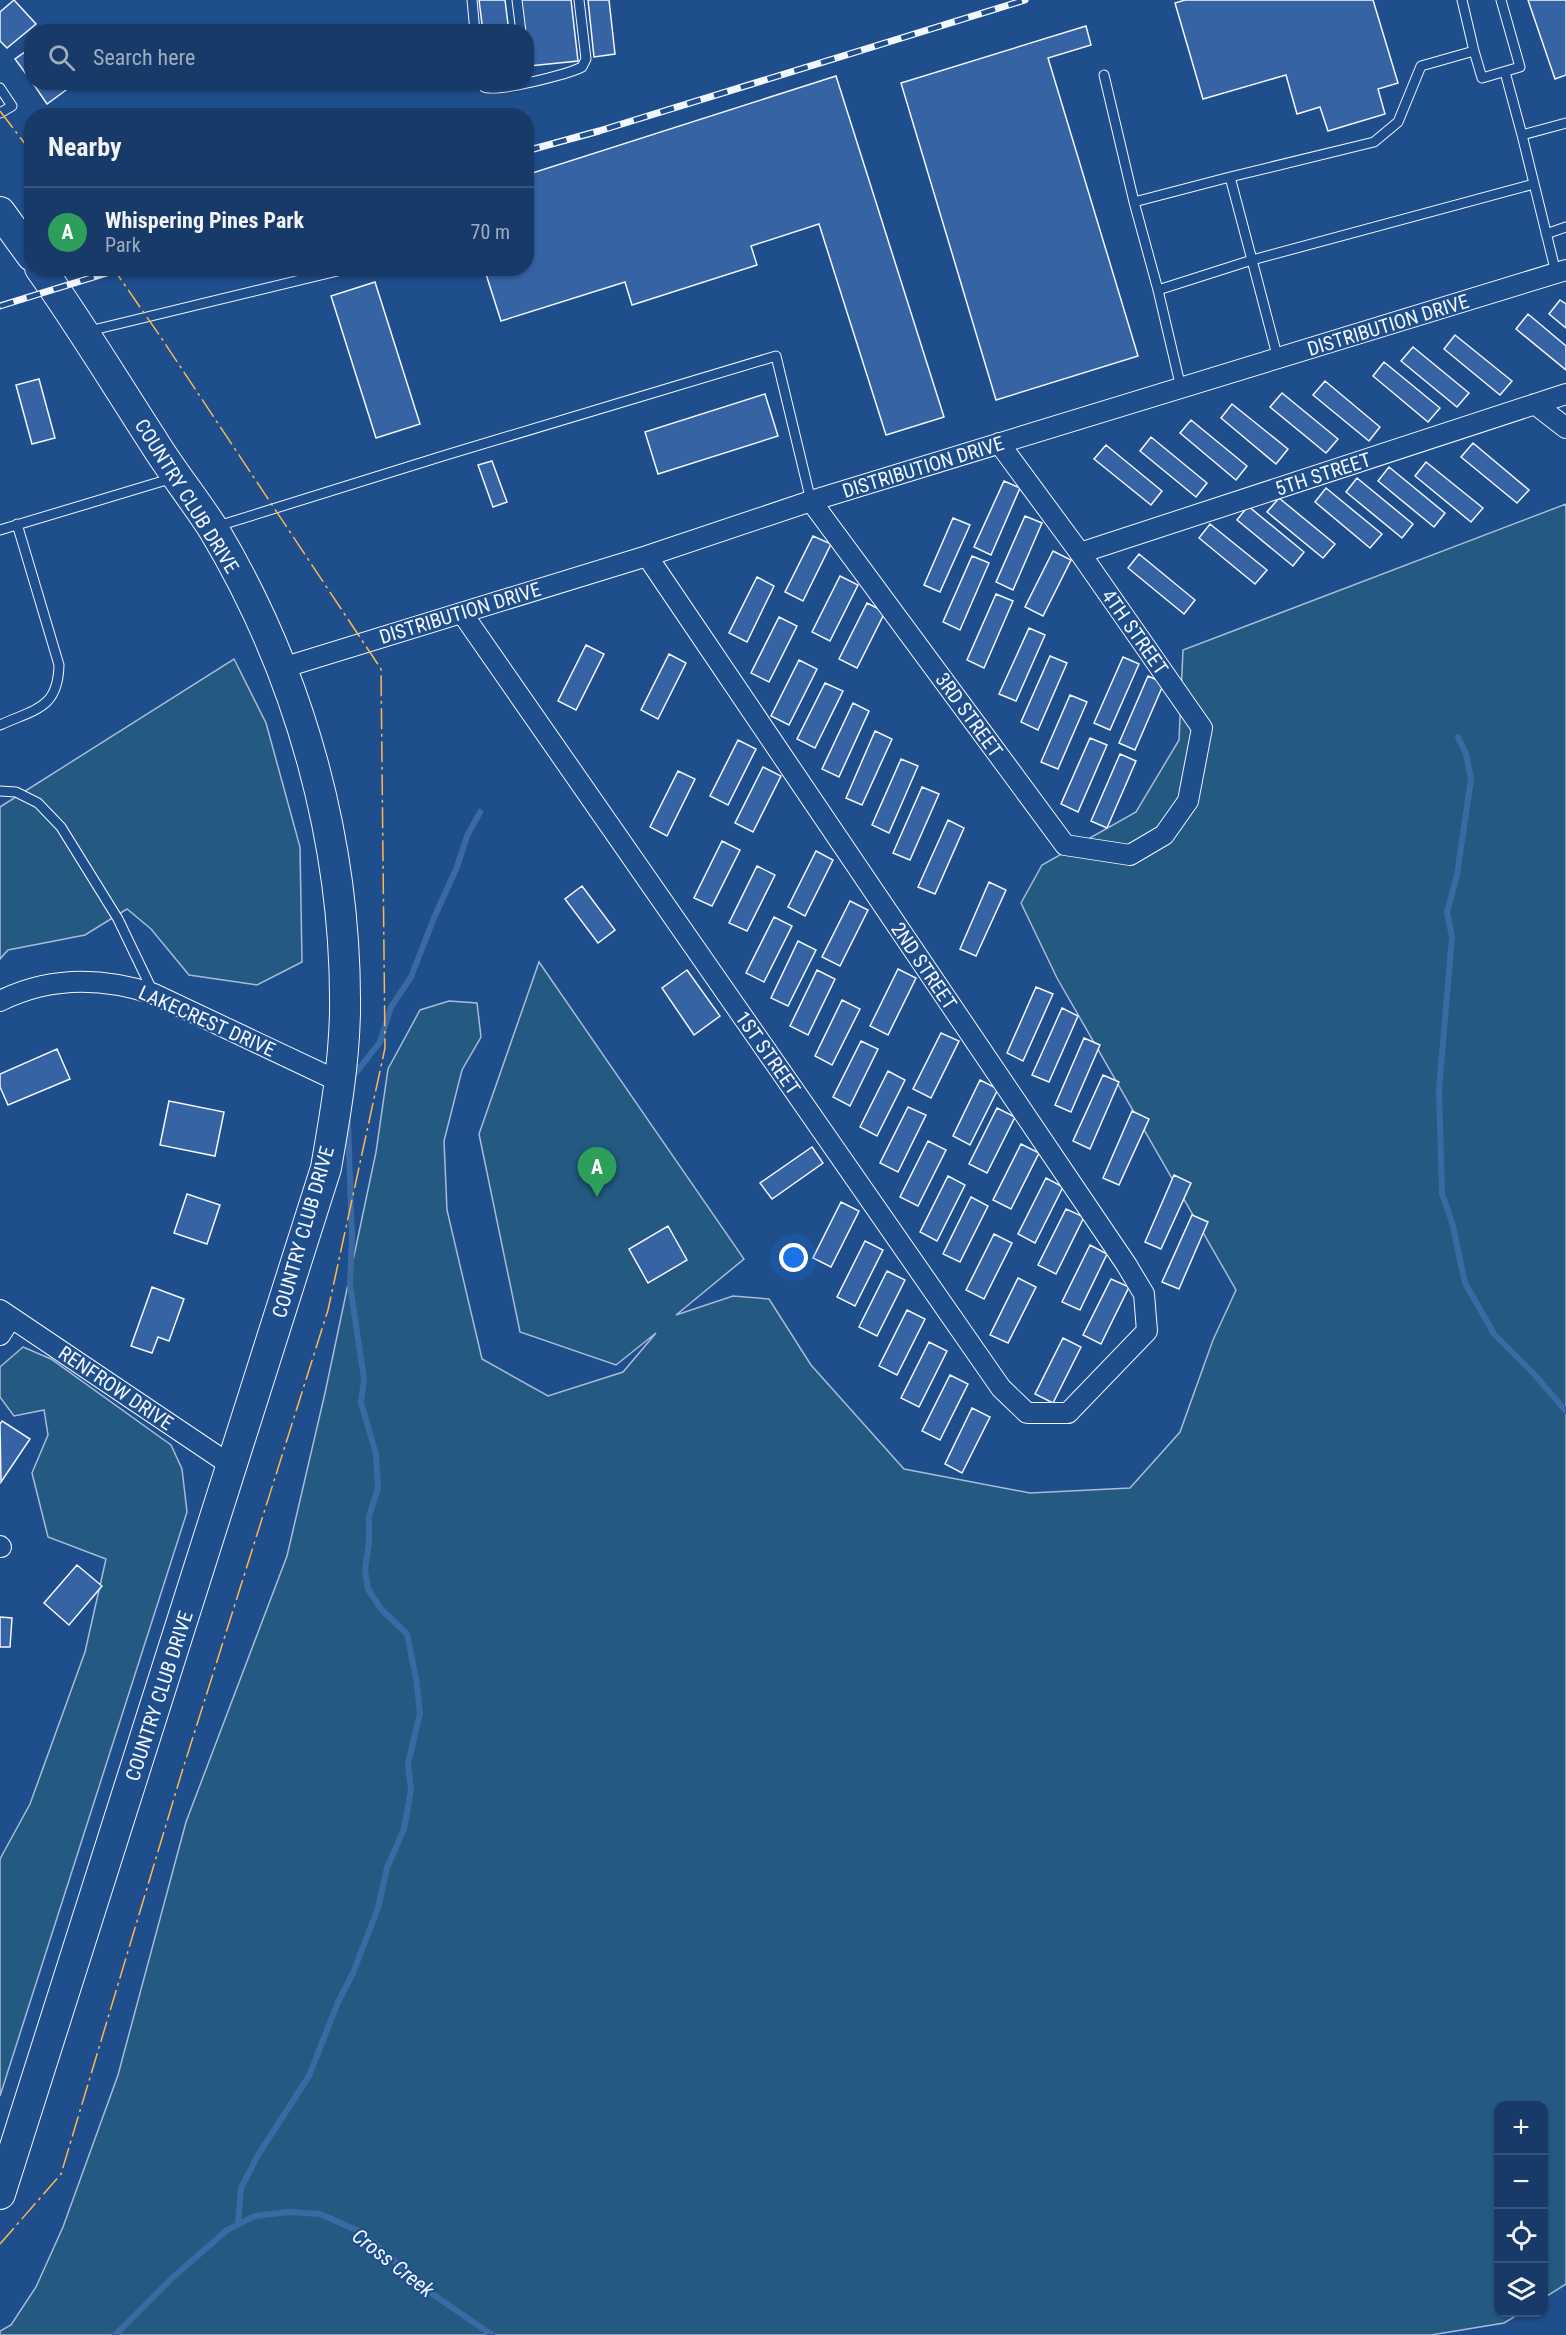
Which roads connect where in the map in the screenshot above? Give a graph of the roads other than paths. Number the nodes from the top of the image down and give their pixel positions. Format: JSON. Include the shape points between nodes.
{"nodes":[{"id":1,"x":472,"y":0,"type":"edge"},
{"id":2,"x":517,"y":0,"type":"edge"},
{"id":3,"x":579,"y":0,"type":"edge"},
{"id":4,"x":1462,"y":0,"type":"edge"},
{"id":5,"x":1501,"y":0,"type":"edge"},
{"id":6,"x":474,"y":24,"type":"edge"},
{"id":7,"x":520,"y":24,"type":"edge"},
{"id":8,"x":1474,"y":51,"type":"junction"},
{"id":9,"x":1505,"y":72,"type":"junction"},
{"id":10,"x":1104,"y":75,"type":"dead end"},
{"id":11,"x":534,"y":80,"type":"edge"},
{"id":12,"x":0,"y":88,"type":"edge"},
{"id":13,"x":0,"y":113,"type":"edge"},
{"id":14,"x":1566,"y":123,"type":"edge"},
{"id":15,"x":1522,"y":135,"type":"junction"},
{"id":16,"x":1230,"y":177,"type":"junction"},
{"id":17,"x":1534,"y":184,"type":"junction"},
{"id":18,"x":1134,"y":202,"type":"junction"},
{"id":19,"x":0,"y":212,"type":"edge"},
{"id":20,"x":1566,"y":227,"type":"edge"},
{"id":21,"x":1546,"y":234,"type":"junction"},
{"id":22,"x":24,"y":245,"type":"edge"},
{"id":23,"x":1252,"y":260,"type":"junction"},
{"id":24,"x":1561,"y":271,"type":"edge"},
{"id":25,"x":45,"y":276,"type":"edge"},
{"id":26,"x":317,"y":276,"type":"edge"},
{"id":27,"x":1158,"y":290,"type":"junction"},
{"id":28,"x":83,"y":333,"type":"junction"},
{"id":29,"x":1278,"y":358,"type":"junction"},
{"id":30,"x":1182,"y":388,"type":"junction"},
{"id":31,"x":1566,"y":394,"type":"edge"},
{"id":32,"x":1535,"y":404,"type":"junction"},
{"id":33,"x":1566,"y":428,"type":"edge"},
{"id":34,"x":999,"y":443,"type":"junction"},
{"id":35,"x":176,"y":477,"type":"junction"},
{"id":36,"x":811,"y":501,"type":"junction"},
{"id":37,"x":17,"y":524,"type":"junction"},
{"id":38,"x":212,"y":528,"type":"junction"},
{"id":39,"x":0,"y":530,"type":"edge"},
{"id":40,"x":1080,"y":554,"type":"junction"},
{"id":41,"x":647,"y":556,"type":"junction"},
{"id":42,"x":462,"y":612,"type":"junction"},
{"id":43,"x":282,"y":668,"type":"junction"},
{"id":44,"x":0,"y":725,"type":"edge"},
{"id":45,"x":0,"y":791,"type":"edge"},
{"id":46,"x":1164,"y":835,"type":"joint"},
{"id":47,"x":154,"y":994,"type":"junction"},
{"id":48,"x":0,"y":1001,"type":"edge"},
{"id":49,"x":340,"y":1082,"type":"junction"},
{"id":50,"x":6,"y":1314,"type":"edge"},
{"id":51,"x":0,"y":1335,"type":"edge"},
{"id":52,"x":1103,"y":1376,"type":"joint"},
{"id":53,"x":232,"y":1466,"type":"junction"},
{"id":54,"x":0,"y":2194,"type":"edge"}],
"edges":[{"from":1,"to":6,"type":"lane"},
{"from":2,"to":7,"type":"lane"},
{"from":3,"to":11,"type":"lane","via":[[585,64]]},
{"from":4,"to":8,"type":"lane"},
{"from":5,"to":9,"type":"lane","via":[[1520,67]]},
{"from":8,"to":9,"type":"lane","via":[[1482,78]]},
{"from":8,"to":16,"type":"lane","via":[[1421,66],[1398,122],[1374,142]]},
{"from":9,"to":15,"type":"lane"},
{"from":10,"to":18,"type":"lane"},
{"from":12,"to":13,"type":"lane","via":[[12,105]]},
{"from":14,"to":15,"type":"lane"},
{"from":15,"to":17,"type":"lane"},
{"from":16,"to":18,"type":"lane"},
{"from":16,"to":23,"type":"lane"},
{"from":17,"to":21,"type":"lane"},
{"from":17,"to":23,"type":"lane"},
{"from":18,"to":27,"type":"lane"},
{"from":19,"to":22,"type":"main road"},
{"from":20,"to":21,"type":"lane"},
{"from":21,"to":24,"type":"lane"},
{"from":23,"to":27,"type":"lane"},
{"from":23,"to":29,"type":"lane"},
{"from":24,"to":29,"type":"street","name":"DISTRIBUTION DRIVE"},
{"from":25,"to":28,"type":"main road","name":"COUNTRY CLUB DRIVE"},
{"from":26,"to":28,"type":"lane"},
{"from":27,"to":30,"type":"lane"},
{"from":28,"to":35,"type":"main road","name":"COUNTRY CLUB DRIVE"},
{"from":29,"to":30,"type":"street","name":"DISTRIBUTION DRIVE"},
{"from":30,"to":34,"type":"street","name":"DISTRIBUTION DRIVE"},
{"from":31,"to":32,"type":"street","name":"5TH STREET"},
{"from":32,"to":33,"type":"street"},
{"from":32,"to":40,"type":"street","name":"5TH STREET"},
{"from":34,"to":36,"type":"street","name":"DISTRIBUTION DRIVE"},
{"from":34,"to":40,"type":"street","name":"4TH STREET"},
{"from":35,"to":37,"type":"lane"},
{"from":35,"to":38,"type":"main road","name":"COUNTRY CLUB DRIVE"},
{"from":36,"to":38,"type":"lane","via":[[776,356]]},
{"from":36,"to":41,"type":"street","name":"DISTRIBUTION DRIVE"},
{"from":36,"to":46,"type":"street","name":"3RD STREET","via":[[1065,845],[1131,855]]},
{"from":37,"to":39,"type":"lane"},
{"from":37,"to":44,"type":"lane","via":[[59,665],[59,682],[53,697],[40,707]]},
{"from":38,"to":43,"type":"main road","name":"COUNTRY CLUB DRIVE"},
{"from":40,"to":46,"type":"street","name":"4TH STREET","via":[[1202,728],[1188,801]]},
{"from":41,"to":42,"type":"street","name":"DISTRIBUTION DRIVE"},
{"from":41,"to":52,"type":"street","name":"2ND STREET","via":[[1144,1294],[1147,1331]]},
{"from":42,"to":43,"type":"street","name":"DISTRIBUTION DRIVE"},
{"from":42,"to":52,"type":"street","name":"1ST STREET","via":[[1001,1388],[1027,1413],[1068,1413]]},
{"from":43,"to":49,"type":"main road","name":"COUNTRY CLUB DRIVE","via":[[315,771],[340,899],[345,957]]},
{"from":45,"to":47,"type":"lane","via":[[16,792],[39,802],[61,827],[118,919]]},
{"from":47,"to":48,"type":"street","name":"LAKECREST DRIVE","via":[[127,985],[69,981]]},
{"from":47,"to":49,"type":"street","name":"LAKECREST DRIVE"},
{"from":49,"to":53,"type":"main road","name":"COUNTRY CLUB DRIVE","via":[[326,1168]]},
{"from":50,"to":51,"type":"street"},
{"from":50,"to":53,"type":"street","name":"RENFROW DRIVE"},
{"from":53,"to":54,"type":"main road","name":"COUNTRY CLUB DRIVE"}]}
